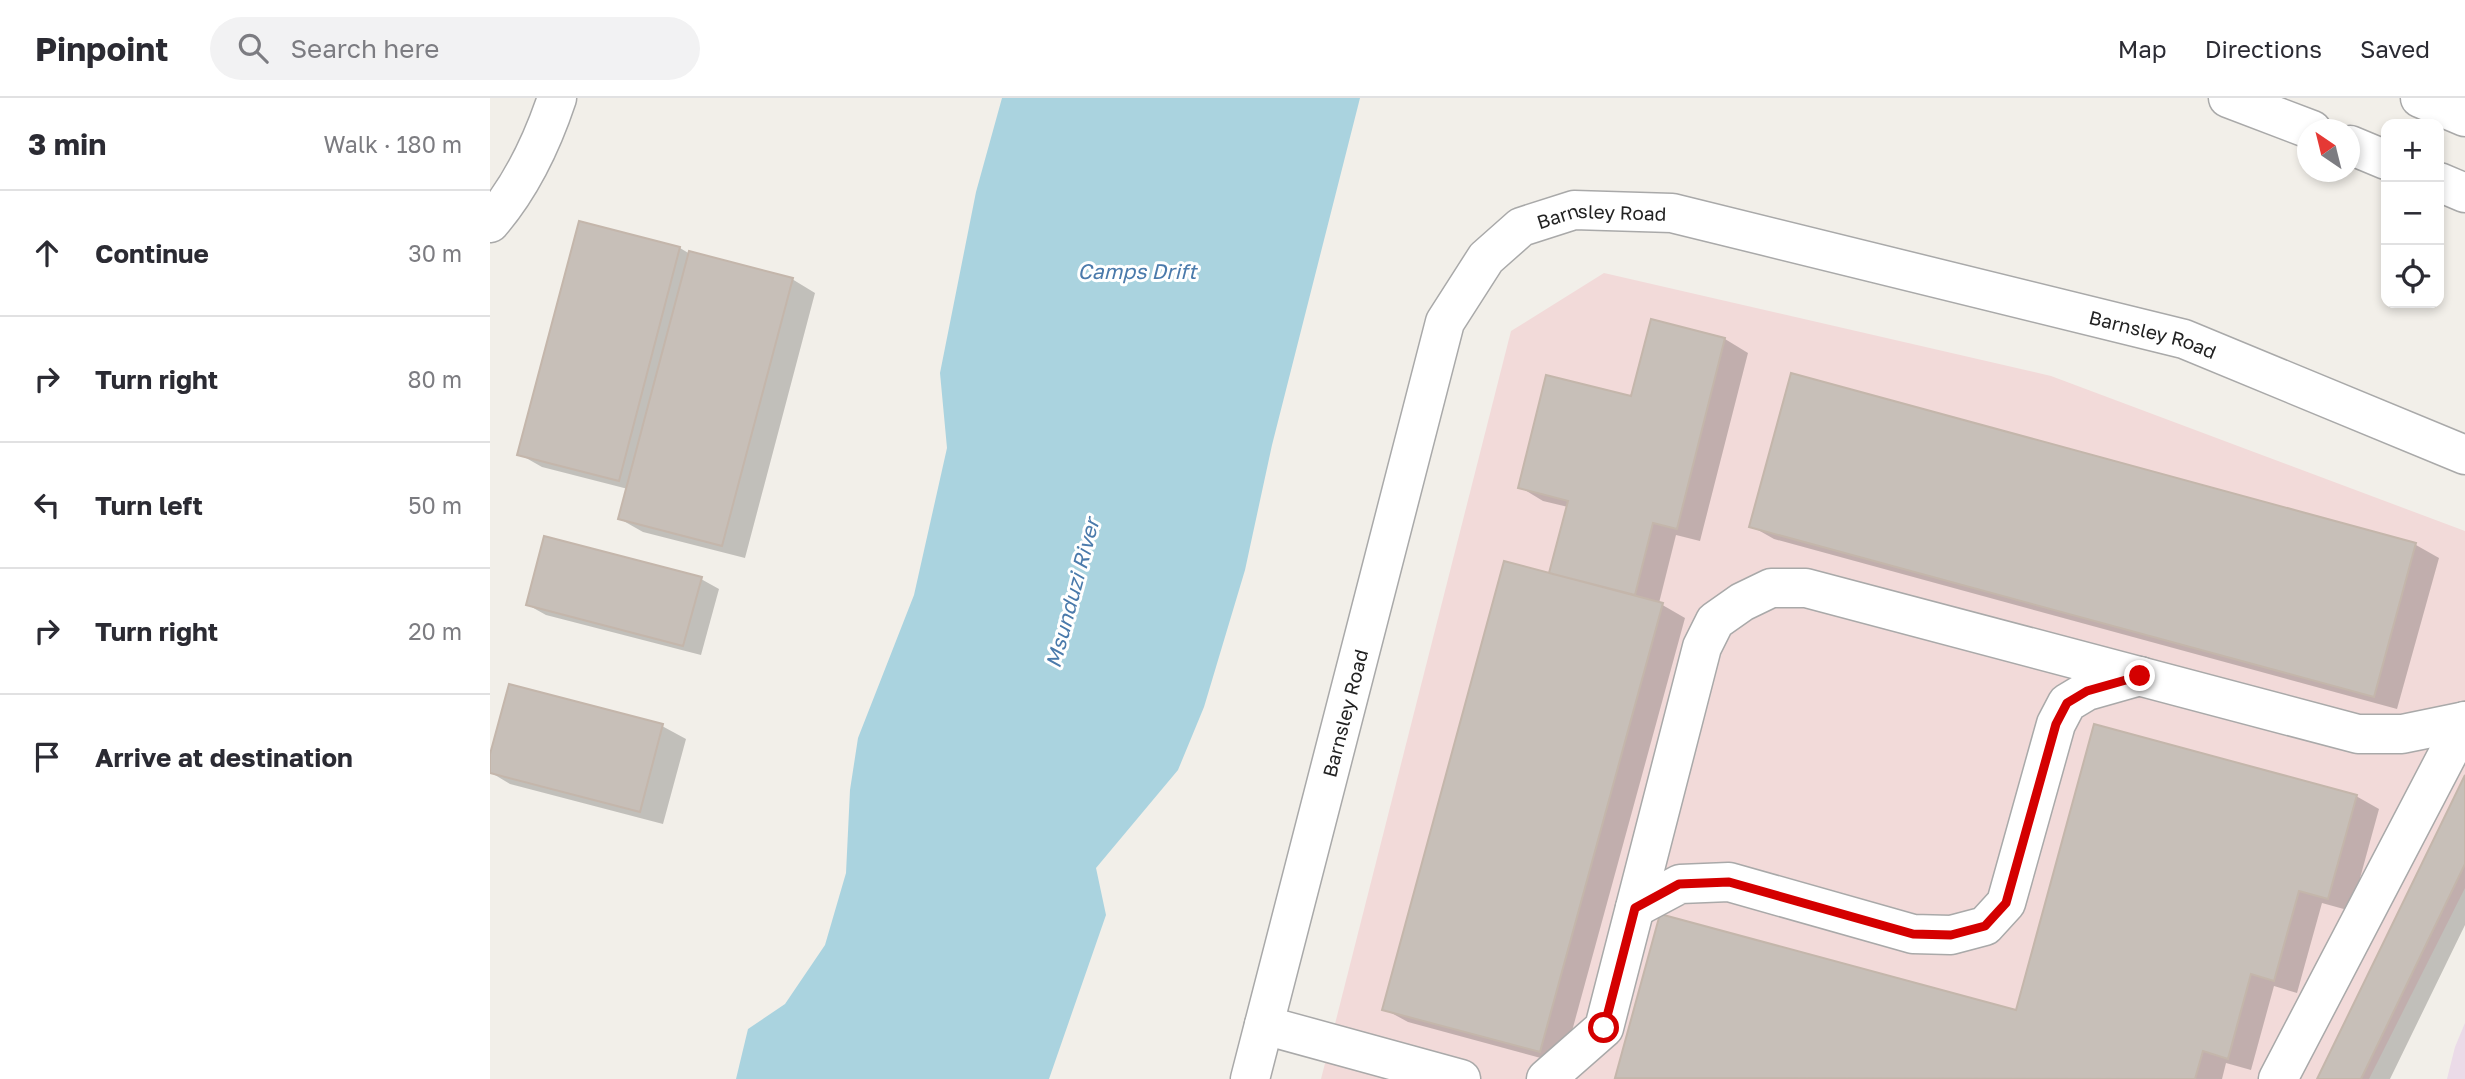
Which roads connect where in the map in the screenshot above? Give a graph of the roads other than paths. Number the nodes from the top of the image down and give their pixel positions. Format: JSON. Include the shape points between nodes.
{"nodes":[{"id":1,"x":557,"y":98,"type":"edge"},
{"id":2,"x":2228,"y":98,"type":"edge"},
{"id":3,"x":2420,"y":98,"type":"edge"},
{"id":4,"x":2465,"y":117,"type":"edge"},
{"id":5,"x":2297,"y":124,"type":"edge"},
{"id":6,"x":2360,"y":149,"type":"edge"},
{"id":7,"x":2381,"y":158,"type":"edge"},
{"id":8,"x":2444,"y":184,"type":"edge"},
{"id":9,"x":2465,"y":192,"type":"edge"},
{"id":10,"x":490,"y":223,"type":"edge"},
{"id":11,"x":2465,"y":455,"type":"edge"},
{"id":12,"x":2140,"y":676,"type":"junction"},
{"id":13,"x":2465,"y":721,"type":"edge"},
{"id":14,"x":1635,"y":908,"type":"junction"},
{"id":15,"x":1264,"y":1025,"type":"junction"},
{"id":16,"x":1250,"y":1079,"type":"edge"},
{"id":17,"x":1461,"y":1079,"type":"edge"},
{"id":18,"x":1546,"y":1079,"type":"edge"},
{"id":19,"x":2278,"y":1079,"type":"edge"}],
"edges":[{"from":1,"to":10,"type":"street","via":[[545,136],[524,176]]},
{"from":2,"to":5,"type":"street"},
{"from":3,"to":4,"type":"street"},
{"from":6,"to":7,"type":"street"},
{"from":8,"to":9,"type":"street"},
{"from":11,"to":15,"type":"street","name":"Barnsley Road","via":[[2184,339],[1672,213],[1574,210],[1521,227],[1486,258],[1445,322]]},
{"from":12,"to":13,"type":"street","via":[[2358,734],[2402,734]]},
{"from":12,"to":14,"type":"street","via":[[2087,691],[2067,703],[2056,724],[2006,903],[1985,926],[1951,935],[1913,934],[1729,882],[1679,884]]},
{"from":12,"to":14,"type":"street","via":[[1807,588],[1772,588],[1715,621],[1702,647]]},
{"from":13,"to":19,"type":"street"},
{"from":14,"to":18,"type":"street","via":[[1604,1028]]},
{"from":15,"to":16,"type":"street","name":"Barnsley Road"},
{"from":15,"to":17,"type":"street"}]}
